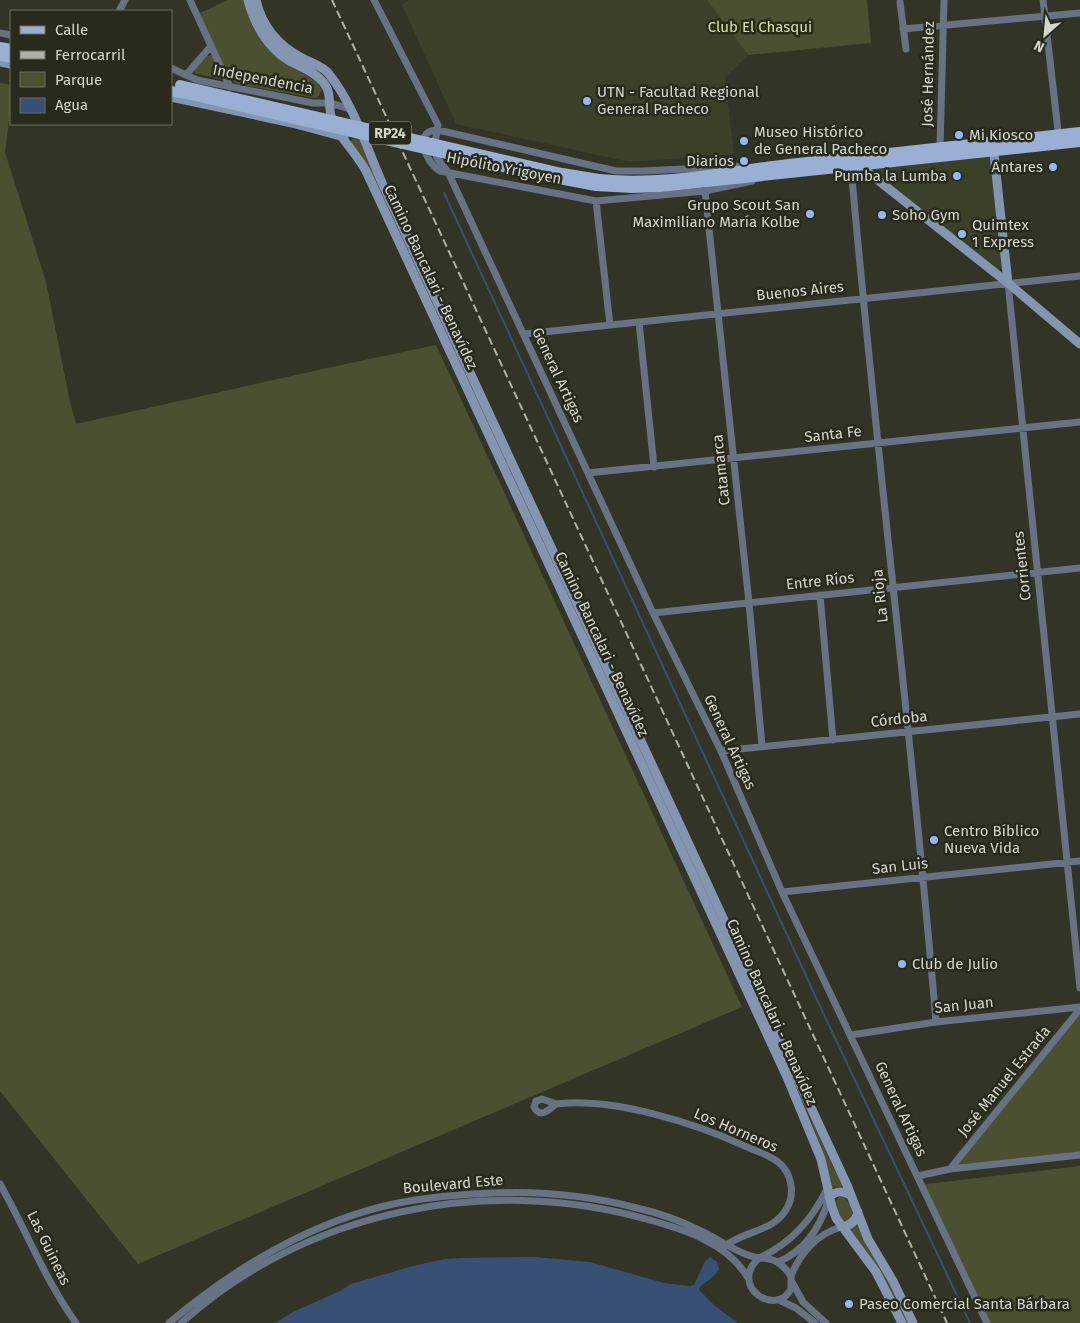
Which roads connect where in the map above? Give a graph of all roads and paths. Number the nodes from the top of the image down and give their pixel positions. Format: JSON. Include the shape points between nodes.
{"nodes":[{"id":1,"x":190,"y":0,"type":"edge"},
{"id":2,"x":248,"y":0,"type":"edge"},
{"id":3,"x":256,"y":0,"type":"edge"},
{"id":4,"x":374,"y":0,"type":"edge"},
{"id":5,"x":944,"y":0,"type":"edge"},
{"id":6,"x":1043,"y":0,"type":"edge"},
{"id":7,"x":900,"y":2,"type":"dead end"},
{"id":8,"x":1080,"y":13,"type":"edge"},
{"id":9,"x":1045,"y":17,"type":"junction"},
{"id":10,"x":943,"y":26,"type":"junction"},
{"id":11,"x":904,"y":28,"type":"junction"},
{"id":12,"x":211,"y":46,"type":"junction"},
{"id":13,"x":906,"y":50,"type":"dead end"},
{"id":14,"x":172,"y":68,"type":"edge"},
{"id":15,"x":186,"y":75,"type":"junction"},
{"id":16,"x":174,"y":86,"type":"edge"},
{"id":17,"x":230,"y":87,"type":"junction"},
{"id":18,"x":172,"y":98,"type":"edge"},
{"id":19,"x":329,"y":102,"type":"junction"},
{"id":20,"x":351,"y":110,"type":"junction"},
{"id":21,"x":438,"y":130,"type":"junction"},
{"id":22,"x":361,"y":131,"type":"junction"},
{"id":23,"x":1080,"y":132,"type":"edge"},
{"id":24,"x":342,"y":137,"type":"junction"},
{"id":25,"x":1060,"y":139,"type":"junction"},
{"id":26,"x":1080,"y":142,"type":"edge"},
{"id":27,"x":993,"y":146,"type":"junction"},
{"id":28,"x":940,"y":148,"type":"junction"},
{"id":29,"x":855,"y":166,"type":"junction"},
{"id":30,"x":789,"y":169,"type":"junction"},
{"id":31,"x":448,"y":172,"type":"junction"},
{"id":32,"x":598,"y":182,"type":"junction"},
{"id":33,"x":705,"y":191,"type":"junction"},
{"id":34,"x":596,"y":201,"type":"junction"},
{"id":35,"x":1080,"y":276,"type":"edge"},
{"id":36,"x":1009,"y":281,"type":"junction"},
{"id":37,"x":862,"y":298,"type":"junction"},
{"id":38,"x":718,"y":313,"type":"junction"},
{"id":39,"x":639,"y":322,"type":"junction"},
{"id":40,"x":610,"y":324,"type":"junction"},
{"id":41,"x":524,"y":334,"type":"junction"},
{"id":42,"x":1080,"y":337,"type":"edge"},
{"id":43,"x":1080,"y":344,"type":"edge"},
{"id":44,"x":1080,"y":422,"type":"edge"},
{"id":45,"x":1022,"y":429,"type":"junction"},
{"id":46,"x":878,"y":443,"type":"junction"},
{"id":47,"x":734,"y":459,"type":"junction"},
{"id":48,"x":654,"y":467,"type":"junction"},
{"id":49,"x":588,"y":473,"type":"junction"},
{"id":50,"x":1080,"y":568,"type":"edge"},
{"id":51,"x":1037,"y":572,"type":"junction"},
{"id":52,"x":893,"y":587,"type":"junction"},
{"id":53,"x":820,"y":595,"type":"junction"},
{"id":54,"x":749,"y":603,"type":"junction"},
{"id":55,"x":654,"y":613,"type":"junction"},
{"id":56,"x":1080,"y":714,"type":"edge"},
{"id":57,"x":1052,"y":717,"type":"junction"},
{"id":58,"x":908,"y":732,"type":"junction"},
{"id":59,"x":833,"y":740,"type":"junction"},
{"id":60,"x":762,"y":746,"type":"junction"},
{"id":61,"x":721,"y":751,"type":"junction"},
{"id":62,"x":1080,"y":861,"type":"edge"},
{"id":63,"x":1066,"y":862,"type":"junction"},
{"id":64,"x":924,"y":877,"type":"junction"},
{"id":65,"x":782,"y":892,"type":"junction"},
{"id":66,"x":1080,"y":988,"type":"edge"},
{"id":67,"x":1080,"y":1008,"type":"edge"},
{"id":68,"x":936,"y":1022,"type":"junction"},
{"id":69,"x":851,"y":1035,"type":"junction"},
{"id":70,"x":556,"y":1104,"type":"dead end"},
{"id":71,"x":1080,"y":1155,"type":"edge"},
{"id":72,"x":950,"y":1169,"type":"junction"},
{"id":73,"x":918,"y":1176,"type":"junction"},
{"id":74,"x":0,"y":1184,"type":"edge"},
{"id":75,"x":828,"y":1193,"type":"junction"},
{"id":76,"x":850,"y":1194,"type":"junction"},
{"id":77,"x":858,"y":1212,"type":"junction"},
{"id":78,"x":841,"y":1227,"type":"junction"},
{"id":79,"x":724,"y":1247,"type":"junction"},
{"id":80,"x":759,"y":1258,"type":"junction"},
{"id":81,"x":778,"y":1262,"type":"junction"},
{"id":82,"x":748,"y":1278,"type":"junction"},
{"id":83,"x":792,"y":1279,"type":"junction"},
{"id":84,"x":218,"y":1288,"type":"junction"},
{"id":85,"x":779,"y":1300,"type":"junction"},
{"id":86,"x":803,"y":1302,"type":"junction"},
{"id":87,"x":796,"y":1308,"type":"junction"},
{"id":88,"x":76,"y":1323,"type":"edge"},
{"id":89,"x":169,"y":1323,"type":"edge"},
{"id":90,"x":181,"y":1323,"type":"edge"},
{"id":91,"x":815,"y":1323,"type":"edge"},
{"id":92,"x":826,"y":1323,"type":"edge"},
{"id":93,"x":902,"y":1323,"type":"edge"},
{"id":94,"x":913,"y":1323,"type":"edge"},
{"id":95,"x":987,"y":1323,"type":"edge"}],
"edges":[{"from":1,"to":12,"type":"street"},
{"from":2,"to":19,"type":"main road","name":"Camino Bancalari - Benavídez","via":[[256,22],[272,47],[320,78],[328,89]]},
{"from":3,"to":20,"type":"main road","name":"Camino Bancalari - Benavídez","via":[[265,23],[280,44],[327,72]]},
{"from":4,"to":21,"type":"street","via":[[436,119]]},
{"from":5,"to":10,"type":"street","name":"José Hernández"},
{"from":6,"to":9,"type":"street"},
{"from":7,"to":11,"type":"street"},
{"from":8,"to":9,"type":"street"},
{"from":9,"to":10,"type":"street"},
{"from":9,"to":25,"type":"street"},
{"from":10,"to":11,"type":"street"},
{"from":10,"to":28,"type":"street","name":"José Hernández"},
{"from":11,"to":13,"type":"street"},
{"from":12,"to":15,"type":"street"},
{"from":12,"to":17,"type":"street"},
{"from":14,"to":15,"type":"street","name":"Independencia"},
{"from":15,"to":17,"type":"street","name":"Independencia"},
{"from":16,"to":32,"type":"main road","number":"RP24","bridge":true},
{"from":16,"to":32,"type":"main road","number":"RP24","bridge":true,"via":[[191,95],[533,174]]},
{"from":17,"to":19,"type":"street","name":"Independencia","via":[[313,103]]},
{"from":18,"to":24,"type":"main road","via":[[292,123]]},
{"from":19,"to":20,"type":"street","name":"Independencia"},
{"from":19,"to":24,"type":"main road","name":"Camino Bancalari - Benavídez","via":[[331,115]]},
{"from":20,"to":22,"type":"main road","name":"Camino Bancalari - Benavídez"},
{"from":21,"to":30,"type":"street","name":"Hipólito Yrigoyen","via":[[616,171]]},
{"from":21,"to":31,"type":"street","name":"General Artigas","via":[[434,148]]},
{"from":21,"to":31,"type":"street","name":"Hipólito Yrigoyen","via":[[425,137],[424,152],[435,168]]},
{"from":22,"to":24,"type":"main road"},
{"from":22,"to":76,"type":"main road","name":"Camino Bancalari - Benavídez","via":[[387,194]]},
{"from":23,"to":25,"type":"main road","number":"RP24"},
{"from":24,"to":75,"type":"main road","name":"Camino Bancalari - Benavídez","via":[[366,171],[712,912],[821,1159]]},
{"from":25,"to":26,"type":"main road","number":"RP24"},
{"from":25,"to":27,"type":"main road","number":"RP24"},
{"from":27,"to":28,"type":"main road","number":"RP24"},
{"from":27,"to":29,"type":"main road","number":"RP24"},
{"from":27,"to":36,"type":"main road","name":"Corrientes"},
{"from":28,"to":30,"type":"main road","number":"RP24"},
{"from":29,"to":30,"type":"main road","number":"RP24"},
{"from":29,"to":36,"type":"main road"},
{"from":29,"to":37,"type":"street","name":"La Rioja"},
{"from":30,"to":32,"type":"main road","number":"RP24"},
{"from":30,"to":33,"type":"street","name":"Hipólito Yrigoyen"},
{"from":31,"to":34,"type":"street","name":"Hipólito Yrigoyen"},
{"from":31,"to":41,"type":"street","name":"General Artigas"},
{"from":33,"to":34,"type":"street","name":"Hipólito Yrigoyen"},
{"from":33,"to":38,"type":"street","name":"Catamarca"},
{"from":34,"to":40,"type":"street"},
{"from":35,"to":36,"type":"street","name":"Buenos Aires"},
{"from":36,"to":37,"type":"street","name":"Buenos Aires"},
{"from":36,"to":42,"type":"main road"},
{"from":36,"to":43,"type":"main road"},
{"from":36,"to":45,"type":"street","name":"Corrientes"},
{"from":37,"to":38,"type":"street","name":"Buenos Aires"},
{"from":37,"to":46,"type":"street","name":"La Rioja"},
{"from":38,"to":39,"type":"street","name":"Buenos Aires"},
{"from":38,"to":47,"type":"street","name":"Catamarca"},
{"from":39,"to":40,"type":"street","name":"Buenos Aires"},
{"from":39,"to":48,"type":"street"},
{"from":40,"to":41,"type":"street","name":"Buenos Aires"},
{"from":41,"to":49,"type":"street","name":"General Artigas"},
{"from":44,"to":45,"type":"street","name":"Santa Fe"},
{"from":45,"to":46,"type":"street","name":"Santa Fe"},
{"from":45,"to":51,"type":"street","name":"Corrientes"},
{"from":46,"to":47,"type":"street","name":"Santa Fe"},
{"from":46,"to":52,"type":"street","name":"La Rioja"},
{"from":47,"to":48,"type":"street","name":"Santa Fe"},
{"from":47,"to":54,"type":"street","name":"Catamarca"},
{"from":48,"to":49,"type":"street","name":"Santa Fe"},
{"from":49,"to":55,"type":"street","name":"General Artigas"},
{"from":50,"to":51,"type":"street","name":"Entre Ríos"},
{"from":51,"to":52,"type":"street","name":"Entre Ríos"},
{"from":51,"to":57,"type":"street","name":"Corrientes"},
{"from":52,"to":53,"type":"street","name":"Entre Ríos"},
{"from":52,"to":58,"type":"street","name":"La Rioja"},
{"from":53,"to":54,"type":"street","name":"Entre Ríos"},
{"from":53,"to":59,"type":"street"},
{"from":54,"to":55,"type":"street","name":"Entre Ríos"},
{"from":54,"to":60,"type":"street","name":"Catamarca"},
{"from":55,"to":61,"type":"street","name":"General Artigas"},
{"from":56,"to":57,"type":"street","name":"Córdoba"},
{"from":57,"to":58,"type":"street","name":"Córdoba"},
{"from":57,"to":63,"type":"street","name":"Corrientes"},
{"from":58,"to":59,"type":"street","name":"Córdoba"},
{"from":58,"to":64,"type":"street","name":"La Rioja"},
{"from":59,"to":60,"type":"street","name":"Córdoba"},
{"from":60,"to":61,"type":"street","name":"Córdoba"},
{"from":61,"to":65,"type":"street","name":"General Artigas"},
{"from":62,"to":63,"type":"street","name":"San Luis"},
{"from":63,"to":64,"type":"street","name":"San Luis"},
{"from":63,"to":66,"type":"street","name":"Corrientes"},
{"from":64,"to":65,"type":"street","name":"San Luis"},
{"from":64,"to":68,"type":"street","name":"La Rioja"},
{"from":65,"to":69,"type":"street","name":"General Artigas"},
{"from":67,"to":68,"type":"street","name":"San Juan"},
{"from":67,"to":72,"type":"street","name":"José Manuel Estrada"},
{"from":68,"to":69,"type":"street","name":"San Juan"},
{"from":69,"to":73,"type":"street","name":"General Artigas"},
{"from":70,"to":79,"type":"street","name":"Los Horneros","via":[[596,1104],[662,1117],[730,1140],[777,1161],[788,1175],[791,1186],[791,1196],[784,1213],[772,1224]]},
{"from":71,"to":72,"type":"street"},
{"from":72,"to":73,"type":"street"},
{"from":73,"to":95,"type":"street","name":"General Artigas"},
{"from":74,"to":88,"type":"street","name":"Las Guineas","via":[[55,1291]]},
{"from":75,"to":76,"type":"main road","via":[[842,1191]]},
{"from":75,"to":78,"type":"main road","name":"Camino Bancalari - Benavídez"},
{"from":75,"to":80,"type":"street","via":[[800,1230],[778,1249]]},
{"from":75,"to":81,"type":"street","via":[[820,1223],[810,1238],[792,1255]]},
{"from":76,"to":77,"type":"main road","name":"Camino Bancalari - Benavídez"},
{"from":77,"to":78,"type":"main road","via":[[854,1221]]},
{"from":77,"to":94,"type":"main road","name":"Camino Bancalari - Benavídez","via":[[868,1239]]},
{"from":78,"to":83,"type":"street","via":[[826,1232],[800,1256]]},
{"from":78,"to":93,"type":"main road","name":"Camino Bancalari - Benavídez","via":[[876,1272]]},
{"from":79,"to":80,"type":"street","name":"Boulevard Este"},
{"from":79,"to":82,"type":"street","name":"Boulevard Este"},
{"from":79,"to":84,"type":"street","name":"Boulevard Este","via":[[625,1209],[519,1196],[412,1204],[311,1236]]},
{"from":80,"to":81,"type":"street"},
{"from":80,"to":82,"type":"street"},
{"from":81,"to":83,"type":"street"},
{"from":82,"to":85,"type":"street","via":[[750,1286],[759,1295]]},
{"from":83,"to":85,"type":"street","via":[[789,1293]]},
{"from":83,"to":86,"type":"street"},
{"from":84,"to":89,"type":"street","name":"Boulevard Este"},
{"from":84,"to":90,"type":"street","name":"Boulevard Este"},
{"from":85,"to":87,"type":"street"},
{"from":86,"to":87,"type":"street"},
{"from":86,"to":92,"type":"street"},
{"from":87,"to":91,"type":"street"}]}
